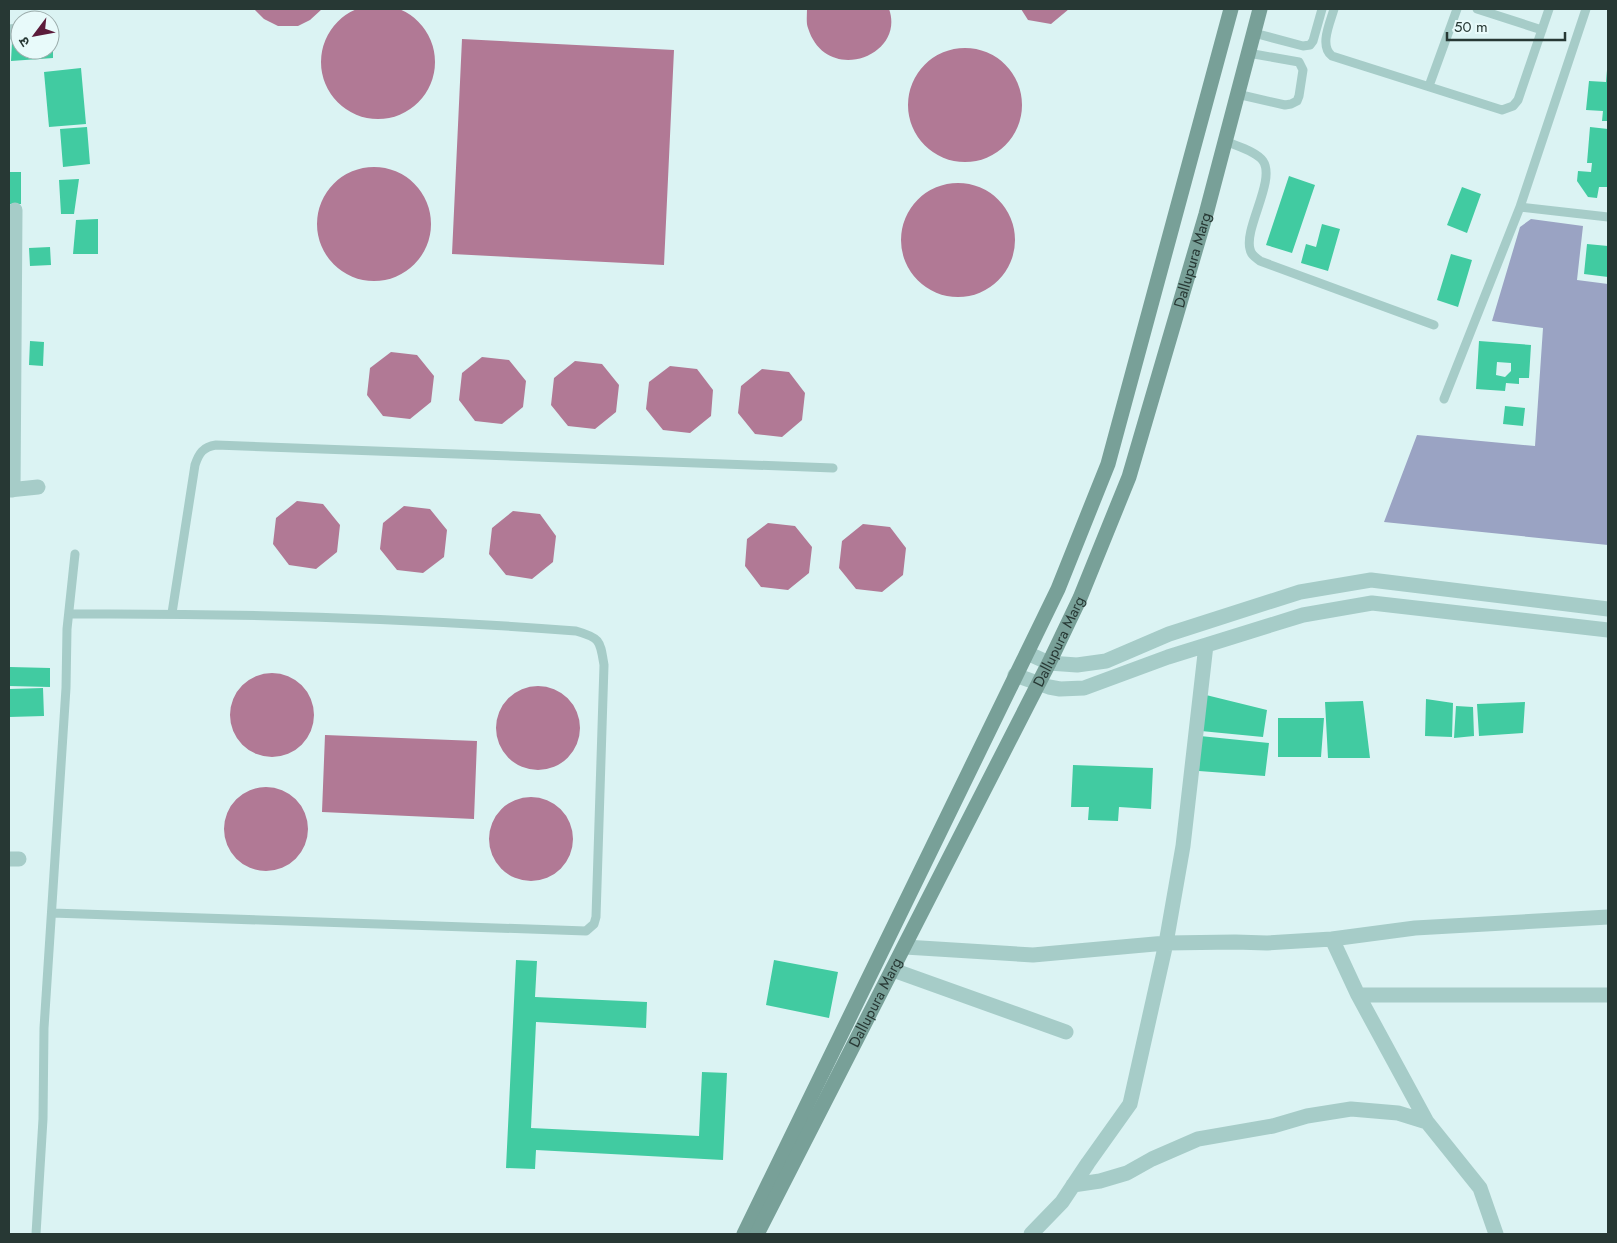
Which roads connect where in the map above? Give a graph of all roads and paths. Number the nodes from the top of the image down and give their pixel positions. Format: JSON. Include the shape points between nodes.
{"nodes":[{"id":1,"x":1231,"y":9,"type":"edge"},
{"id":2,"x":1260,"y":9,"type":"edge"},
{"id":3,"x":1322,"y":9,"type":"edge"},
{"id":4,"x":1334,"y":9,"type":"edge"},
{"id":5,"x":1457,"y":9,"type":"edge"},
{"id":6,"x":1477,"y":9,"type":"edge"},
{"id":7,"x":1549,"y":9,"type":"edge"},
{"id":8,"x":1586,"y":9,"type":"edge"},
{"id":9,"x":1542,"y":30,"type":"junction"},
{"id":10,"x":1254,"y":33,"type":"junction"},
{"id":11,"x":1248,"y":53,"type":"junction"},
{"id":12,"x":1429,"y":86,"type":"junction"},
{"id":13,"x":1237,"y":94,"type":"junction"},
{"id":14,"x":1225,"y":141,"type":"junction"},
{"id":15,"x":1520,"y":207,"type":"junction"},
{"id":16,"x":16,"y":210,"type":"dead end"},
{"id":17,"x":1608,"y":217,"type":"edge"},
{"id":18,"x":12,"y":289,"type":"edge"},
{"id":19,"x":1434,"y":325,"type":"dead end"},
{"id":20,"x":1444,"y":398,"type":"dead end"},
{"id":21,"x":833,"y":468,"type":"dead end"},
{"id":22,"x":38,"y":487,"type":"dead end"},
{"id":23,"x":11,"y":490,"type":"edge"},
{"id":24,"x":75,"y":554,"type":"dead end"},
{"id":25,"x":1608,"y":608,"type":"edge"},
{"id":26,"x":69,"y":614,"type":"junction"},
{"id":27,"x":172,"y":614,"type":"junction"},
{"id":28,"x":1608,"y":630,"type":"edge"},
{"id":29,"x":1206,"y":645,"type":"junction"},
{"id":30,"x":1027,"y":653,"type":"junction"},
{"id":31,"x":1049,"y":663,"type":"junction"},
{"id":32,"x":1016,"y":675,"type":"junction"},
{"id":33,"x":1037,"y":682,"type":"junction"},
{"id":34,"x":52,"y":913,"type":"junction"},
{"id":35,"x":1608,"y":917,"type":"edge"},
{"id":36,"x":1332,"y":939,"type":"junction"},
{"id":37,"x":1166,"y":943,"type":"junction"},
{"id":38,"x":905,"y":947,"type":"junction"},
{"id":39,"x":893,"y":970,"type":"junction"},
{"id":40,"x":1358,"y":995,"type":"junction"},
{"id":41,"x":1608,"y":995,"type":"edge"},
{"id":42,"x":1066,"y":1032,"type":"dead end"},
{"id":43,"x":1428,"y":1122,"type":"junction"},
{"id":44,"x":1073,"y":1185,"type":"junction"},
{"id":45,"x":36,"y":1234,"type":"edge"},
{"id":46,"x":744,"y":1234,"type":"edge"},
{"id":47,"x":757,"y":1234,"type":"edge"},
{"id":48,"x":1031,"y":1234,"type":"edge"},
{"id":49,"x":1496,"y":1234,"type":"edge"}],
"edges":[{"from":1,"to":30,"type":"main road","name":"Dallupura Marg","via":[[1108,464],[1058,589]]},
{"from":2,"to":10,"type":"main road","name":"Dallupura Marg"},
{"from":3,"to":10,"type":"lane","via":[[1310,45]]},
{"from":4,"to":12,"type":"lane","via":[[1327,52]]},
{"from":5,"to":12,"type":"lane"},
{"from":6,"to":9,"type":"lane"},
{"from":7,"to":9,"type":"lane"},
{"from":8,"to":15,"type":"lane"},
{"from":9,"to":12,"type":"lane","via":[[1518,100],[1509,109],[1502,110]]},
{"from":10,"to":11,"type":"main road","name":"Dallupura Marg"},
{"from":11,"to":13,"type":"main road","name":"Dallupura Marg"},
{"from":11,"to":13,"type":"lane","via":[[1299,62],[1303,70],[1299,96],[1297,101],[1285,105]]},
{"from":13,"to":14,"type":"main road","name":"Dallupura Marg"},
{"from":14,"to":19,"type":"lane","via":[[1258,156],[1266,170],[1250,236],[1252,255],[1260,261]]},
{"from":14,"to":31,"type":"main road","name":"Dallupura Marg","via":[[1130,477]]},
{"from":15,"to":17,"type":"lane"},
{"from":15,"to":20,"type":"lane"},
{"from":16,"to":18,"type":"street"},
{"from":18,"to":23,"type":"street"},
{"from":21,"to":27,"type":"lane","via":[[206,446],[198,454],[195,465]]},
{"from":22,"to":23,"type":"street"},
{"from":24,"to":26,"type":"lane"},
{"from":25,"to":31,"type":"street","via":[[1371,580],[1300,592],[1169,634],[1106,661],[1077,665]]},
{"from":26,"to":27,"type":"lane"},
{"from":26,"to":34,"type":"lane"},
{"from":27,"to":34,"type":"lane","via":[[464,622],[592,635],[600,644],[604,665],[594,924],[586,931]]},
{"from":28,"to":29,"type":"street","via":[[1372,603],[1303,614]]},
{"from":29,"to":33,"type":"street","via":[[1084,688],[1060,689]]},
{"from":29,"to":37,"type":"street","via":[[1183,846]]},
{"from":30,"to":31,"type":"street"},
{"from":30,"to":32,"type":"main road","name":"Dallupura Marg"},
{"from":31,"to":33,"type":"main road","name":"Dallupura Marg"},
{"from":32,"to":33,"type":"street"},
{"from":32,"to":46,"type":"main road","name":"Dallupura Marg"},
{"from":33,"to":38,"type":"main road","name":"Dallupura Marg"},
{"from":34,"to":45,"type":"lane"},
{"from":35,"to":36,"type":"street","via":[[1416,928]]},
{"from":36,"to":37,"type":"street"},
{"from":36,"to":40,"type":"street"},
{"from":37,"to":38,"type":"street","via":[[1033,955]]},
{"from":37,"to":44,"type":"street","via":[[1130,1104]]},
{"from":38,"to":39,"type":"main road","name":"Dallupura Marg"},
{"from":39,"to":42,"type":"street"},
{"from":39,"to":47,"type":"main road","name":"Dallupura Marg"},
{"from":40,"to":41,"type":"street"},
{"from":40,"to":43,"type":"street"},
{"from":43,"to":44,"type":"street","via":[[1398,1113],[1351,1109],[1307,1116],[1198,1140],[1127,1172]]},
{"from":43,"to":49,"type":"street","via":[[1480,1188]]},
{"from":44,"to":48,"type":"street","via":[[1062,1202]]}]}
